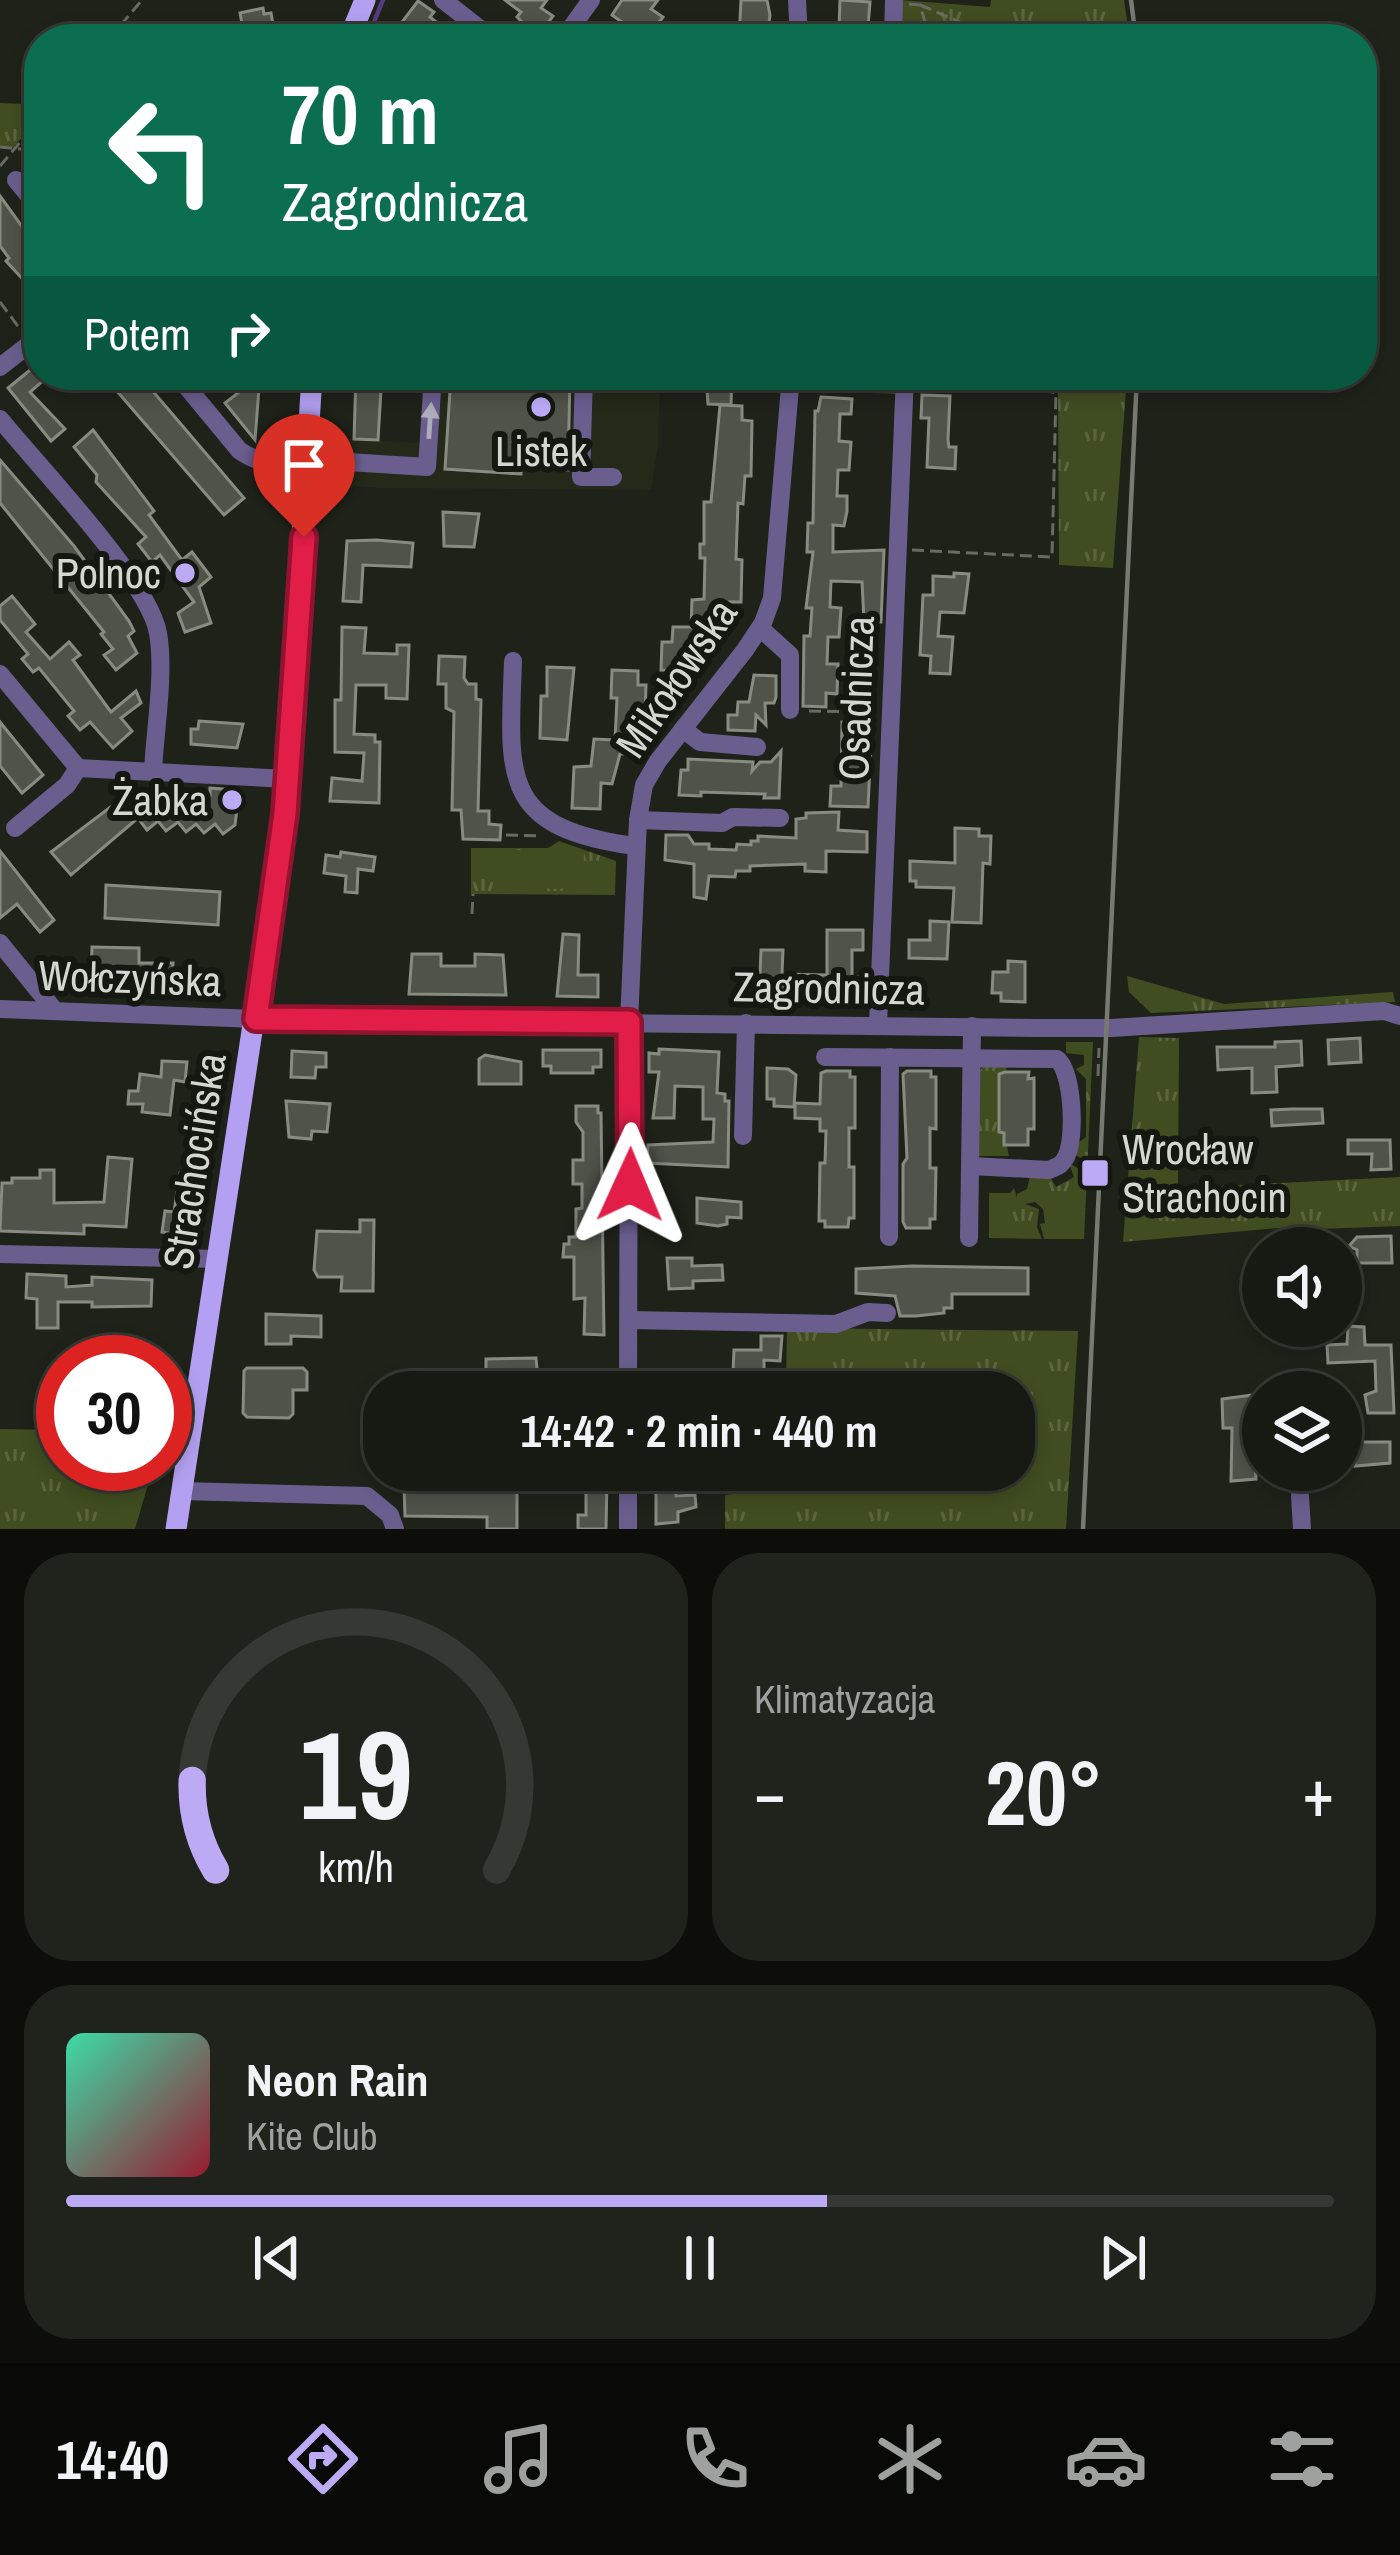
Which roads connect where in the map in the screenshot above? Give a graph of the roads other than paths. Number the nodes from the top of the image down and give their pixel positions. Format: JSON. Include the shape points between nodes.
{"nodes":[{"id":1,"x":443,"y":0,"type":"edge"},
{"id":2,"x":474,"y":24,"type":"edge"},
{"id":3,"x":16,"y":180,"type":"dead end"},
{"id":4,"x":24,"y":190,"type":"edge"},
{"id":5,"x":24,"y":348,"type":"edge"},
{"id":6,"x":0,"y":367,"type":"edge"},
{"id":7,"x":189,"y":390,"type":"edge"},
{"id":8,"x":311,"y":390,"type":"edge"},
{"id":9,"x":433,"y":390,"type":"edge"},
{"id":10,"x":584,"y":390,"type":"edge"},
{"id":11,"x":790,"y":390,"type":"edge"},
{"id":12,"x":904,"y":390,"type":"edge"},
{"id":13,"x":0,"y":419,"type":"edge"},
{"id":14,"x":308,"y":470,"type":"junction"},
{"id":15,"x":613,"y":477,"type":"dead end"},
{"id":16,"x":760,"y":628,"type":"junction"},
{"id":17,"x":513,"y":661,"type":"dead end"},
{"id":18,"x":0,"y":674,"type":"edge"},
{"id":19,"x":790,"y":710,"type":"road end"},
{"id":20,"x":683,"y":729,"type":"junction"},
{"id":21,"x":757,"y":746,"type":"dead end"},
{"id":22,"x":78,"y":769,"type":"junction"},
{"id":23,"x":153,"y":771,"type":"junction"},
{"id":24,"x":288,"y":779,"type":"junction"},
{"id":25,"x":780,"y":818,"type":"dead end"},
{"id":26,"x":638,"y":820,"type":"junction"},
{"id":27,"x":15,"y":828,"type":"dead end"},
{"id":28,"x":635,"y":846,"type":"junction"},
{"id":29,"x":0,"y":944,"type":"edge"},
{"id":30,"x":0,"y":1009,"type":"edge"},
{"id":31,"x":55,"y":1011,"type":"junction"},
{"id":32,"x":1400,"y":1016,"type":"edge"},
{"id":33,"x":256,"y":1019,"type":"junction"},
{"id":34,"x":629,"y":1022,"type":"junction"},
{"id":35,"x":746,"y":1023,"type":"junction"},
{"id":36,"x":878,"y":1025,"type":"junction"},
{"id":37,"x":972,"y":1026,"type":"junction"},
{"id":38,"x":825,"y":1057,"type":"dead end"},
{"id":39,"x":890,"y":1057,"type":"junction"},
{"id":40,"x":972,"y":1058,"type":"junction"},
{"id":41,"x":743,"y":1136,"type":"dead end"},
{"id":42,"x":971,"y":1166,"type":"junction"},
{"id":43,"x":889,"y":1237,"type":"dead end"},
{"id":44,"x":969,"y":1238,"type":"dead end"},
{"id":45,"x":0,"y":1254,"type":"edge"},
{"id":46,"x":217,"y":1259,"type":"junction"},
{"id":47,"x":887,"y":1312,"type":"dead end"},
{"id":48,"x":629,"y":1320,"type":"junction"},
{"id":49,"x":628,"y":1371,"type":"edge"},
{"id":50,"x":192,"y":1420,"type":"edge"},
{"id":51,"x":181,"y":1491,"type":"joint"},
{"id":52,"x":628,"y":1491,"type":"edge"},
{"id":53,"x":1300,"y":1496,"type":"dead end"},
{"id":54,"x":176,"y":1529,"type":"edge"},
{"id":55,"x":395,"y":1529,"type":"edge"},
{"id":56,"x":628,"y":1529,"type":"edge"},
{"id":57,"x":1302,"y":1529,"type":"edge"}],
"edges":[{"from":1,"to":2,"type":"street"},
{"from":3,"to":4,"type":"street"},
{"from":5,"to":6,"type":"street"},
{"from":7,"to":14,"type":"street","via":[[239,451]]},
{"from":8,"to":14,"type":"main road","name":"Strachocińska"},
{"from":14,"to":9,"type":"street","one_way":true,"via":[[334,476],[348,462],[427,467]]},
{"from":10,"to":15,"type":"street","via":[[581,478]]},
{"from":11,"to":16,"type":"street","name":"Mikołowska","via":[[776,577]]},
{"from":12,"to":36,"type":"street","name":"Osadnicza"},
{"from":13,"to":23,"type":"street","via":[[152,611],[159,643]]},
{"from":14,"to":24,"type":"main road","name":"Strachocińska"},
{"from":16,"to":19,"type":"street","via":[[790,655]]},
{"from":16,"to":20,"type":"street","name":"Mikołowska"},
{"from":17,"to":28,"type":"street","via":[[513,774],[522,794],[556,824]]},
{"from":18,"to":22,"type":"street"},
{"from":20,"to":21,"type":"street","via":[[700,742]]},
{"from":20,"to":26,"type":"street","name":"Mikołowska","via":[[644,785]]},
{"from":22,"to":23,"type":"street"},
{"from":22,"to":27,"type":"street"},
{"from":23,"to":24,"type":"street"},
{"from":24,"to":33,"type":"main road","name":"Strachocińska"},
{"from":25,"to":26,"type":"street"},
{"from":26,"to":28,"type":"street","name":"Mikołowska"},
{"from":28,"to":34,"type":"street","name":"Mikołowska"},
{"from":29,"to":31,"type":"street"},
{"from":30,"to":31,"type":"street","name":"Wołczyńska"},
{"from":31,"to":33,"type":"street","name":"Wołczyńska"},
{"from":32,"to":37,"type":"street","name":"Zagrodnicza"},
{"from":33,"to":34,"type":"street","name":"Zagrodnicza"},
{"from":33,"to":46,"type":"main road","name":"Strachocińska"},
{"from":34,"to":35,"type":"street","name":"Zagrodnicza"},
{"from":34,"to":48,"type":"street","name":"Mikołowska"},
{"from":35,"to":36,"type":"street","name":"Zagrodnicza"},
{"from":35,"to":41,"type":"street"},
{"from":36,"to":37,"type":"street","name":"Zagrodnicza"},
{"from":37,"to":40,"type":"street"},
{"from":38,"to":39,"type":"street"},
{"from":39,"to":40,"type":"street"},
{"from":39,"to":43,"type":"street"},
{"from":40,"to":42,"type":"street"},
{"from":40,"to":42,"type":"street","via":[[1057,1059],[1070,1087],[1068,1152],[1059,1166]]},
{"from":42,"to":44,"type":"street"},
{"from":45,"to":46,"type":"street"},
{"from":46,"to":50,"type":"main road","name":"Strachocińska"},
{"from":47,"to":48,"type":"street","via":[[836,1324]]},
{"from":48,"to":49,"type":"street","name":"Mikołowska"},
{"from":51,"to":54,"type":"main road","name":"Strachocińska"},
{"from":51,"to":55,"type":"street","via":[[367,1496]]},
{"from":52,"to":56,"type":"street"},
{"from":53,"to":57,"type":"street"}]}
